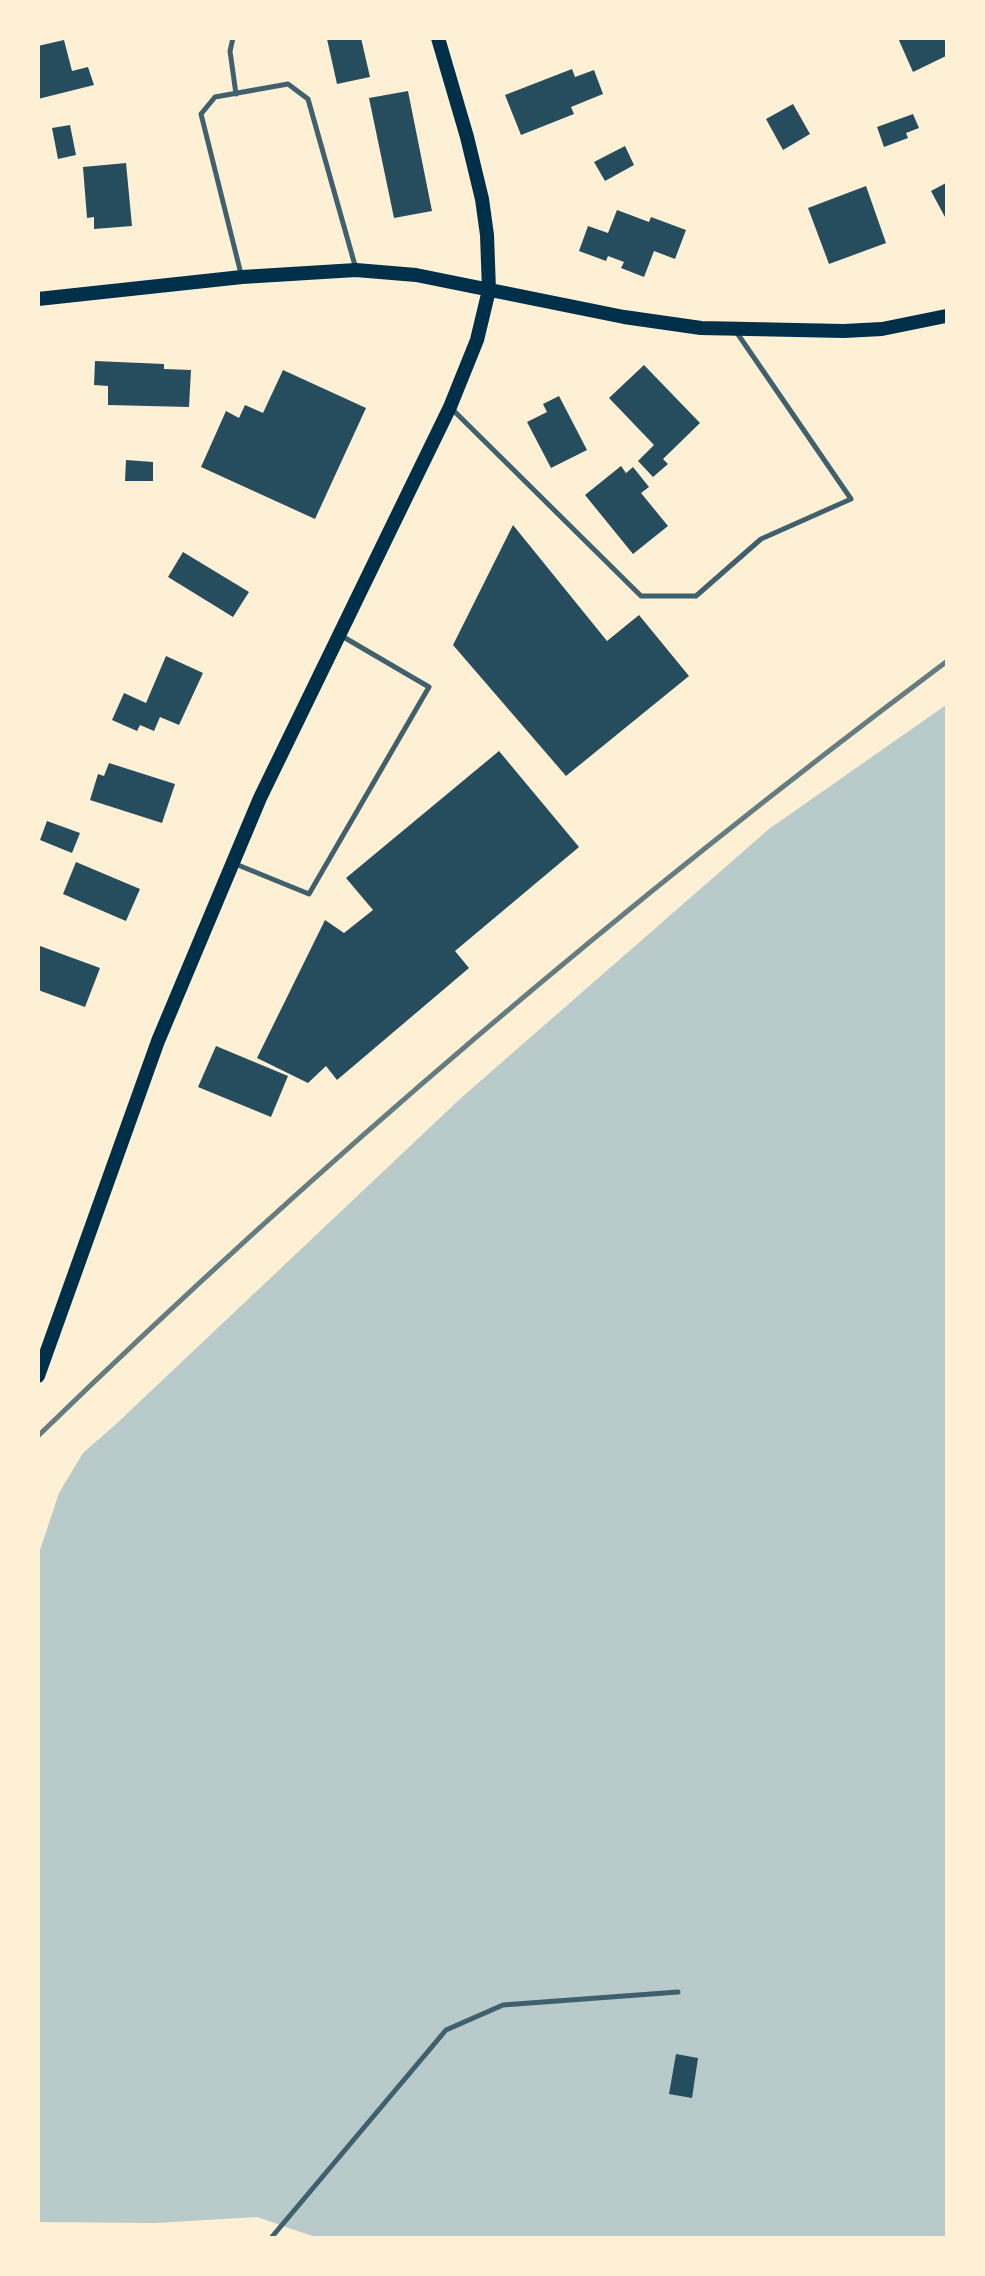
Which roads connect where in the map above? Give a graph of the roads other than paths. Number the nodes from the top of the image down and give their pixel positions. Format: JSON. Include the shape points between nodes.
{"nodes":[{"id":1,"x":233,"y":38,"type":"edge"},
{"id":2,"x":438,"y":38,"type":"edge"},
{"id":3,"x":236,"y":93,"type":"junction"},
{"id":4,"x":356,"y":270,"type":"junction"},
{"id":5,"x":242,"y":277,"type":"junction"},
{"id":6,"x":489,"y":290,"type":"junction"},
{"id":7,"x":38,"y":299,"type":"edge"},
{"id":8,"x":947,"y":316,"type":"edge"},
{"id":9,"x":733,"y":327,"type":"junction"},
{"id":10,"x":450,"y":407,"type":"junction"},
{"id":11,"x":340,"y":634,"type":"junction"},
{"id":12,"x":233,"y":863,"type":"junction"},
{"id":13,"x":38,"y":1376,"type":"edge"},
{"id":14,"x":678,"y":1992,"type":"dead end"},
{"id":15,"x":271,"y":2238,"type":"edge"}],
"edges":[{"from":1,"to":3,"type":"lane","via":[[230,51]]},
{"from":2,"to":6,"type":"main road","via":[[482,199]]},
{"from":3,"to":4,"type":"lane","via":[[288,84],[308,99]]},
{"from":3,"to":5,"type":"lane","via":[[215,97],[201,114]]},
{"from":4,"to":5,"type":"main road"},
{"from":4,"to":6,"type":"main road","via":[[416,275]]},
{"from":5,"to":7,"type":"main road"},
{"from":6,"to":9,"type":"main road","via":[[624,317],[701,328]]},
{"from":6,"to":10,"type":"main road","via":[[477,340]]},
{"from":8,"to":9,"type":"main road","via":[[844,331]]},
{"from":9,"to":10,"type":"lane","via":[[851,499],[761,539],[696,596],[641,596]]},
{"from":10,"to":11,"type":"main road"},
{"from":11,"to":12,"type":"main road"},
{"from":11,"to":12,"type":"lane","via":[[429,687],[309,894]]},
{"from":12,"to":13,"type":"main road","via":[[150,1065]]},
{"from":14,"to":15,"type":"lane","via":[[503,2005],[446,2030]]}]}
